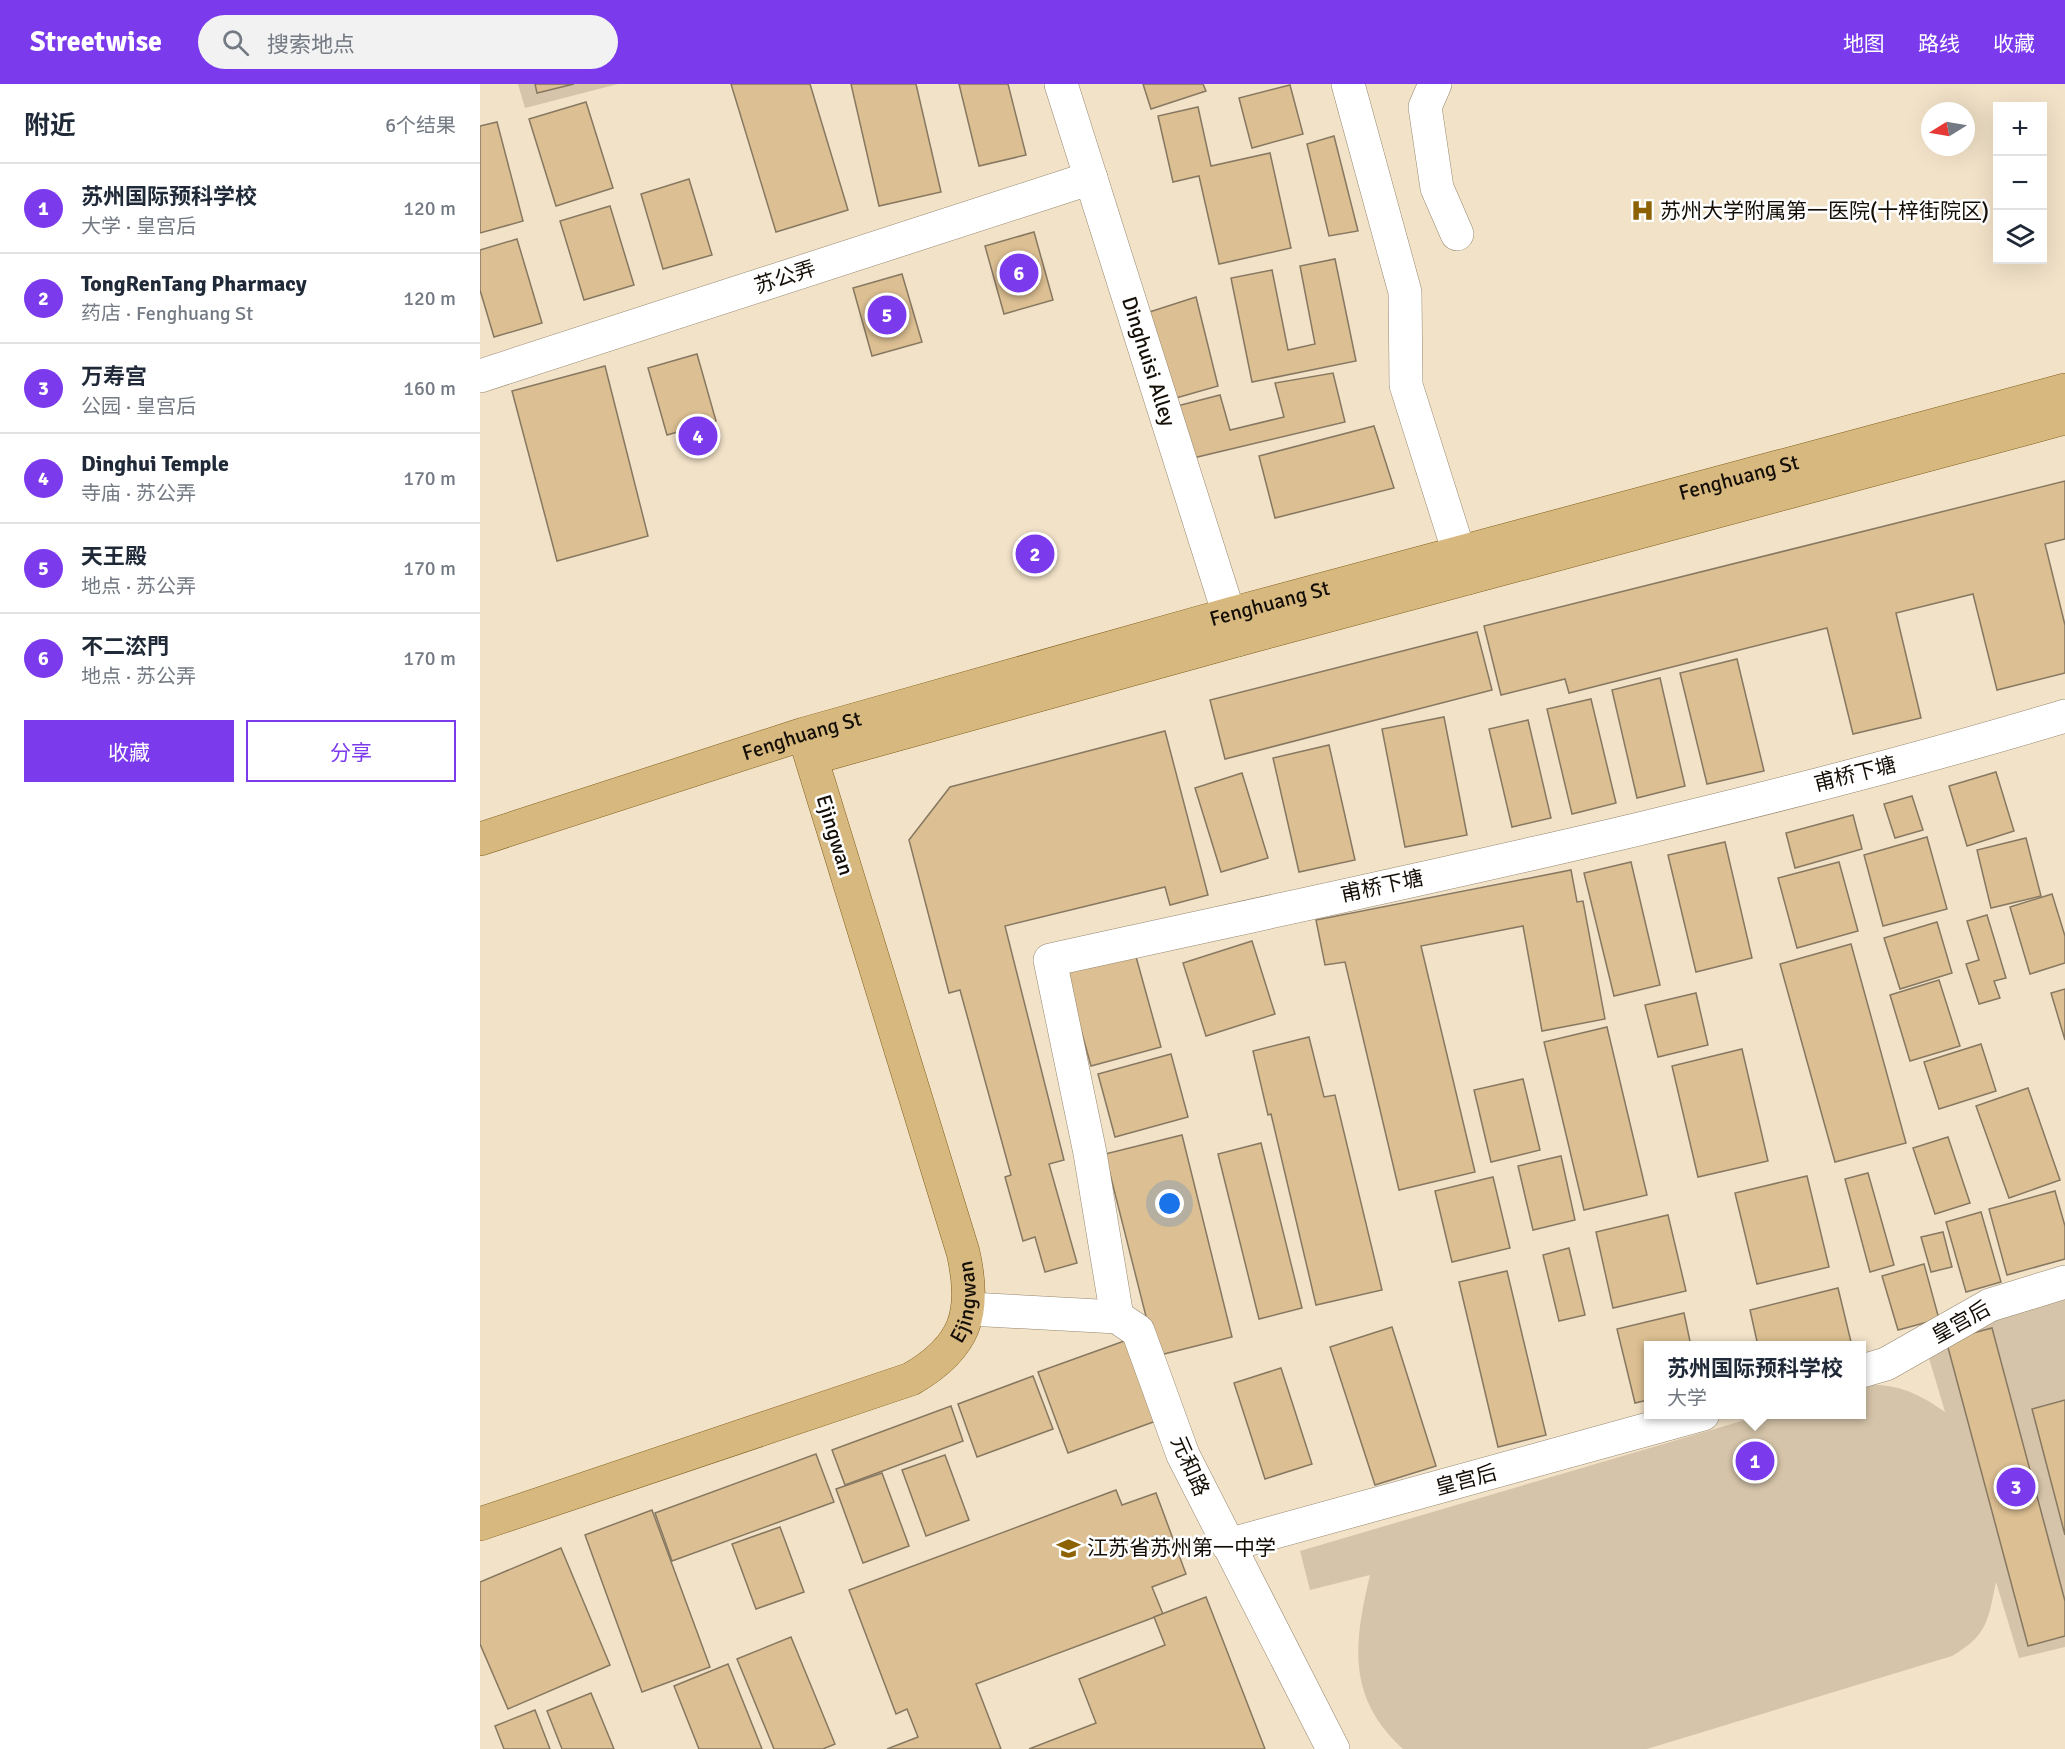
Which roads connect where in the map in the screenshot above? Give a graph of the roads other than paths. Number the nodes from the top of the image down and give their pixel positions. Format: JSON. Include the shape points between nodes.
{"nodes":[{"id":1,"x":1061,"y":84,"type":"edge"},
{"id":2,"x":1348,"y":84,"type":"edge"},
{"id":3,"x":1435,"y":84,"type":"edge"},
{"id":4,"x":1090,"y":178,"type":"junction"},
{"id":5,"x":1457,"y":234,"type":"dead end"},
{"id":6,"x":480,"y":376,"type":"edge"},
{"id":7,"x":2065,"y":390,"type":"edge"},
{"id":8,"x":2065,"y":418,"type":"edge"},
{"id":9,"x":1463,"y":565,"type":"junction"},
{"id":10,"x":1233,"y":627,"type":"junction"},
{"id":11,"x":2065,"y":716,"type":"edge"},
{"id":12,"x":808,"y":746,"type":"junction"},
{"id":13,"x":480,"y":839,"type":"edge"},
{"id":14,"x":2065,"y":1282,"type":"edge"},
{"id":15,"x":969,"y":1309,"type":"junction"},
{"id":16,"x":1117,"y":1317,"type":"junction"},
{"id":17,"x":1866,"y":1370,"type":"edge"},
{"id":18,"x":1685,"y":1419,"type":"edge"},
{"id":19,"x":480,"y":1524,"type":"edge"},
{"id":20,"x":1228,"y":1545,"type":"junction"},
{"id":21,"x":1333,"y":1749,"type":"edge"}],
"edges":[{"from":1,"to":4,"type":"street","name":"Dinghuisi Alley"},
{"from":2,"to":9,"type":"street","via":[[1405,292],[1406,385]]},
{"from":3,"to":5,"type":"street","via":[[1425,107],[1437,188]]},
{"from":4,"to":6,"type":"street","name":"苏公弄"},
{"from":4,"to":10,"type":"street","name":"Dinghuisi Alley"},
{"from":7,"to":9,"type":"main road","name":"Fenghuang St"},
{"from":8,"to":9,"type":"main road","name":"Fenghuang St"},
{"from":9,"to":10,"type":"main road","name":"Fenghuang St"},
{"from":10,"to":12,"type":"main road","name":"Fenghuang St"},
{"from":11,"to":16,"type":"street","name":"甫桥下塘","via":[[1638,830],[1050,960],[1090,1153]]},
{"from":12,"to":13,"type":"main road","name":"Fenghuang St"},
{"from":12,"to":15,"type":"main road","name":"Ejingwan","via":[[957,1229],[967,1272]]},
{"from":14,"to":17,"type":"street","name":"皇宫后","via":[[1990,1305],[1886,1364]]},
{"from":15,"to":16,"type":"street"},
{"from":15,"to":19,"type":"main road","name":"Ejingwan","via":[[964,1326],[948,1351],[911,1379]]},
{"from":16,"to":20,"type":"street","name":"元和路","via":[[1138,1331],[1183,1455]]},
{"from":18,"to":20,"type":"street","name":"皇宫后"},
{"from":20,"to":21,"type":"street","name":"元和路"}]}
